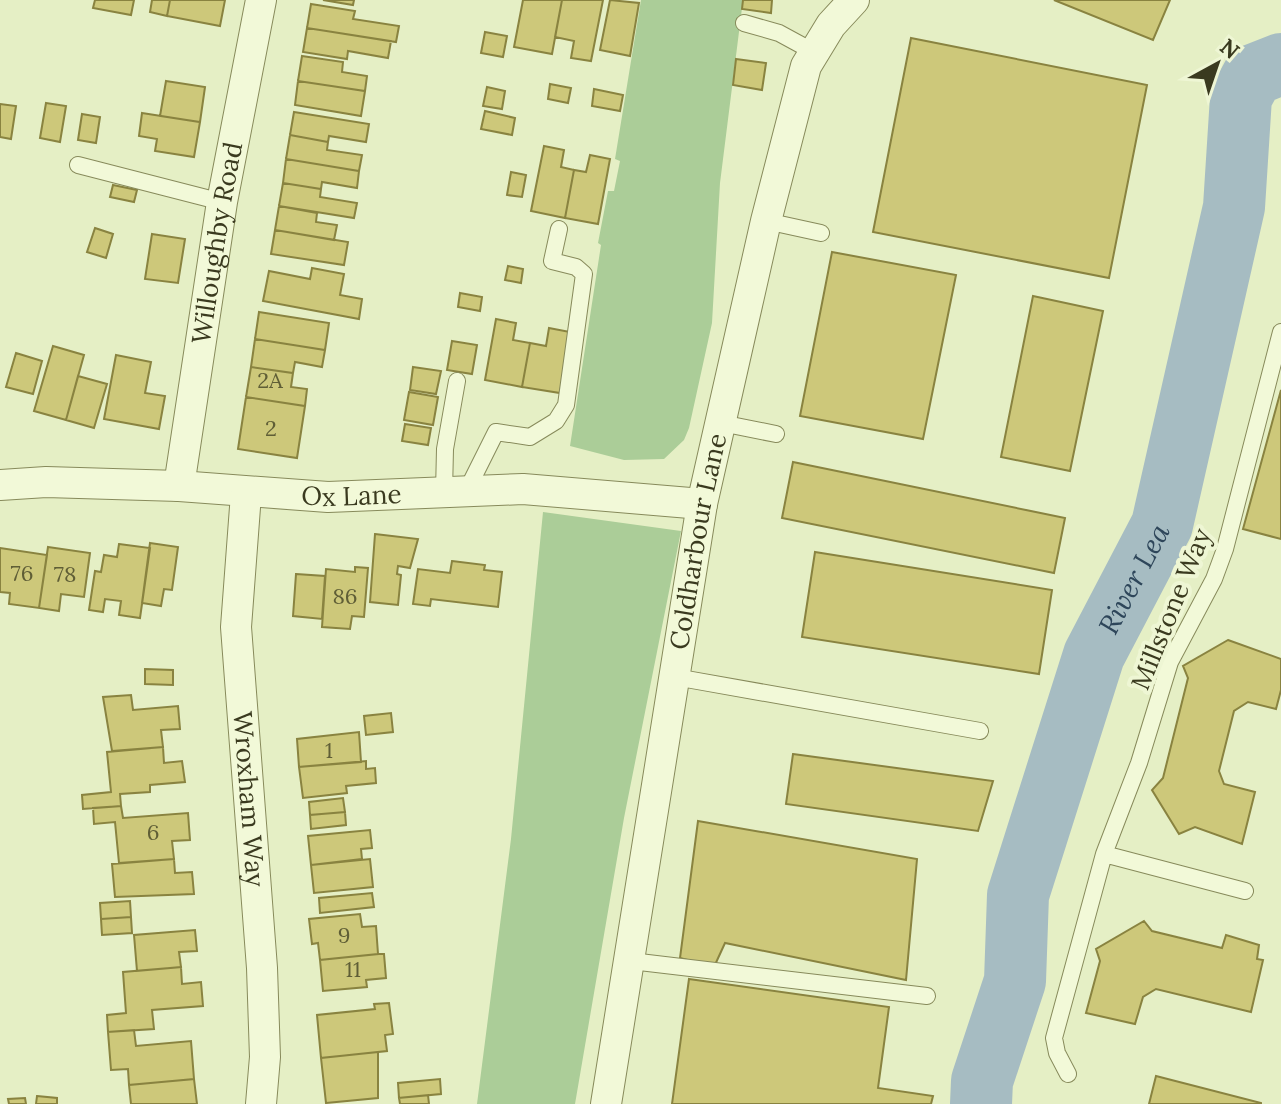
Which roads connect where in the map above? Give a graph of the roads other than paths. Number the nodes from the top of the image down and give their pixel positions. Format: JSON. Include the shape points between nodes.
{"nodes":[{"id":1,"x":261,"y":0,"type":"edge"},
{"id":2,"x":854,"y":0,"type":"edge"},
{"id":3,"x":744,"y":23,"type":"dead end"},
{"id":4,"x":814,"y":52,"type":"junction"},
{"id":5,"x":78,"y":165,"type":"dead end"},
{"id":6,"x":222,"y":202,"type":"junction"},
{"id":7,"x":766,"y":221,"type":"junction"},
{"id":8,"x":559,"y":229,"type":"dead end"},
{"id":9,"x":821,"y":233,"type":"dead end"},
{"id":10,"x":1281,"y":332,"type":"edge"},
{"id":11,"x":457,"y":381,"type":"dead end"},
{"id":12,"x":721,"y":423,"type":"junction"},
{"id":13,"x":776,"y":434,"type":"dead end"},
{"id":14,"x":0,"y":485,"type":"edge"},
{"id":15,"x":179,"y":486,"type":"junction"},
{"id":16,"x":455,"y":492,"type":"junction"},
{"id":17,"x":246,"y":494,"type":"junction"},
{"id":18,"x":702,"y":504,"type":"junction"},
{"id":19,"x":675,"y":677,"type":"junction"},
{"id":20,"x":980,"y":731,"type":"dead end"},
{"id":21,"x":1104,"y":854,"type":"junction"},
{"id":22,"x":1245,"y":891,"type":"dead end"},
{"id":23,"x":631,"y":961,"type":"junction"},
{"id":24,"x":927,"y":996,"type":"dead end"},
{"id":25,"x":1068,"y":1074,"type":"dead end"},
{"id":26,"x":261,"y":1104,"type":"edge"},
{"id":27,"x":606,"y":1104,"type":"edge"}],
"edges":[{"from":1,"to":6,"type":"street","name":"Willoughby Road"},
{"from":2,"to":4,"type":"street","name":"Coldharbour Lane"},
{"from":3,"to":4,"type":"lane","via":[[779,33]]},
{"from":4,"to":7,"type":"street","name":"Coldharbour Lane"},
{"from":5,"to":6,"type":"lane"},
{"from":6,"to":15,"type":"street","name":"Willoughby Road"},
{"from":7,"to":9,"type":"lane"},
{"from":7,"to":12,"type":"street","name":"Coldharbour Lane"},
{"from":8,"to":16,"type":"lane","via":[[552,261],[584,274],[566,405],[556,421],[530,437],[496,432]]},
{"from":10,"to":21,"type":"lane","name":"Millstone Way","via":[[1225,549],[1170,662]]},
{"from":11,"to":16,"type":"lane","via":[[445,449]]},
{"from":12,"to":13,"type":"lane"},
{"from":12,"to":18,"type":"street","name":"Coldharbour Lane"},
{"from":14,"to":15,"type":"street","name":"Ox Lane"},
{"from":15,"to":17,"type":"street","name":"Ox Lane"},
{"from":16,"to":17,"type":"street","name":"Ox Lane"},
{"from":16,"to":18,"type":"street","name":"Ox Lane","via":[[523,489]]},
{"from":17,"to":26,"type":"street","name":"Wroxham Way","via":[[236,627],[262,968]]},
{"from":18,"to":19,"type":"street","name":"Coldharbour Lane"},
{"from":19,"to":20,"type":"lane"},
{"from":19,"to":23,"type":"street","name":"Coldharbour Lane"},
{"from":21,"to":22,"type":"lane"},
{"from":21,"to":25,"type":"lane","name":"Millstone Way","via":[[1054,1038]]},
{"from":23,"to":24,"type":"lane"},
{"from":23,"to":27,"type":"street","name":"Coldharbour Lane"}]}
